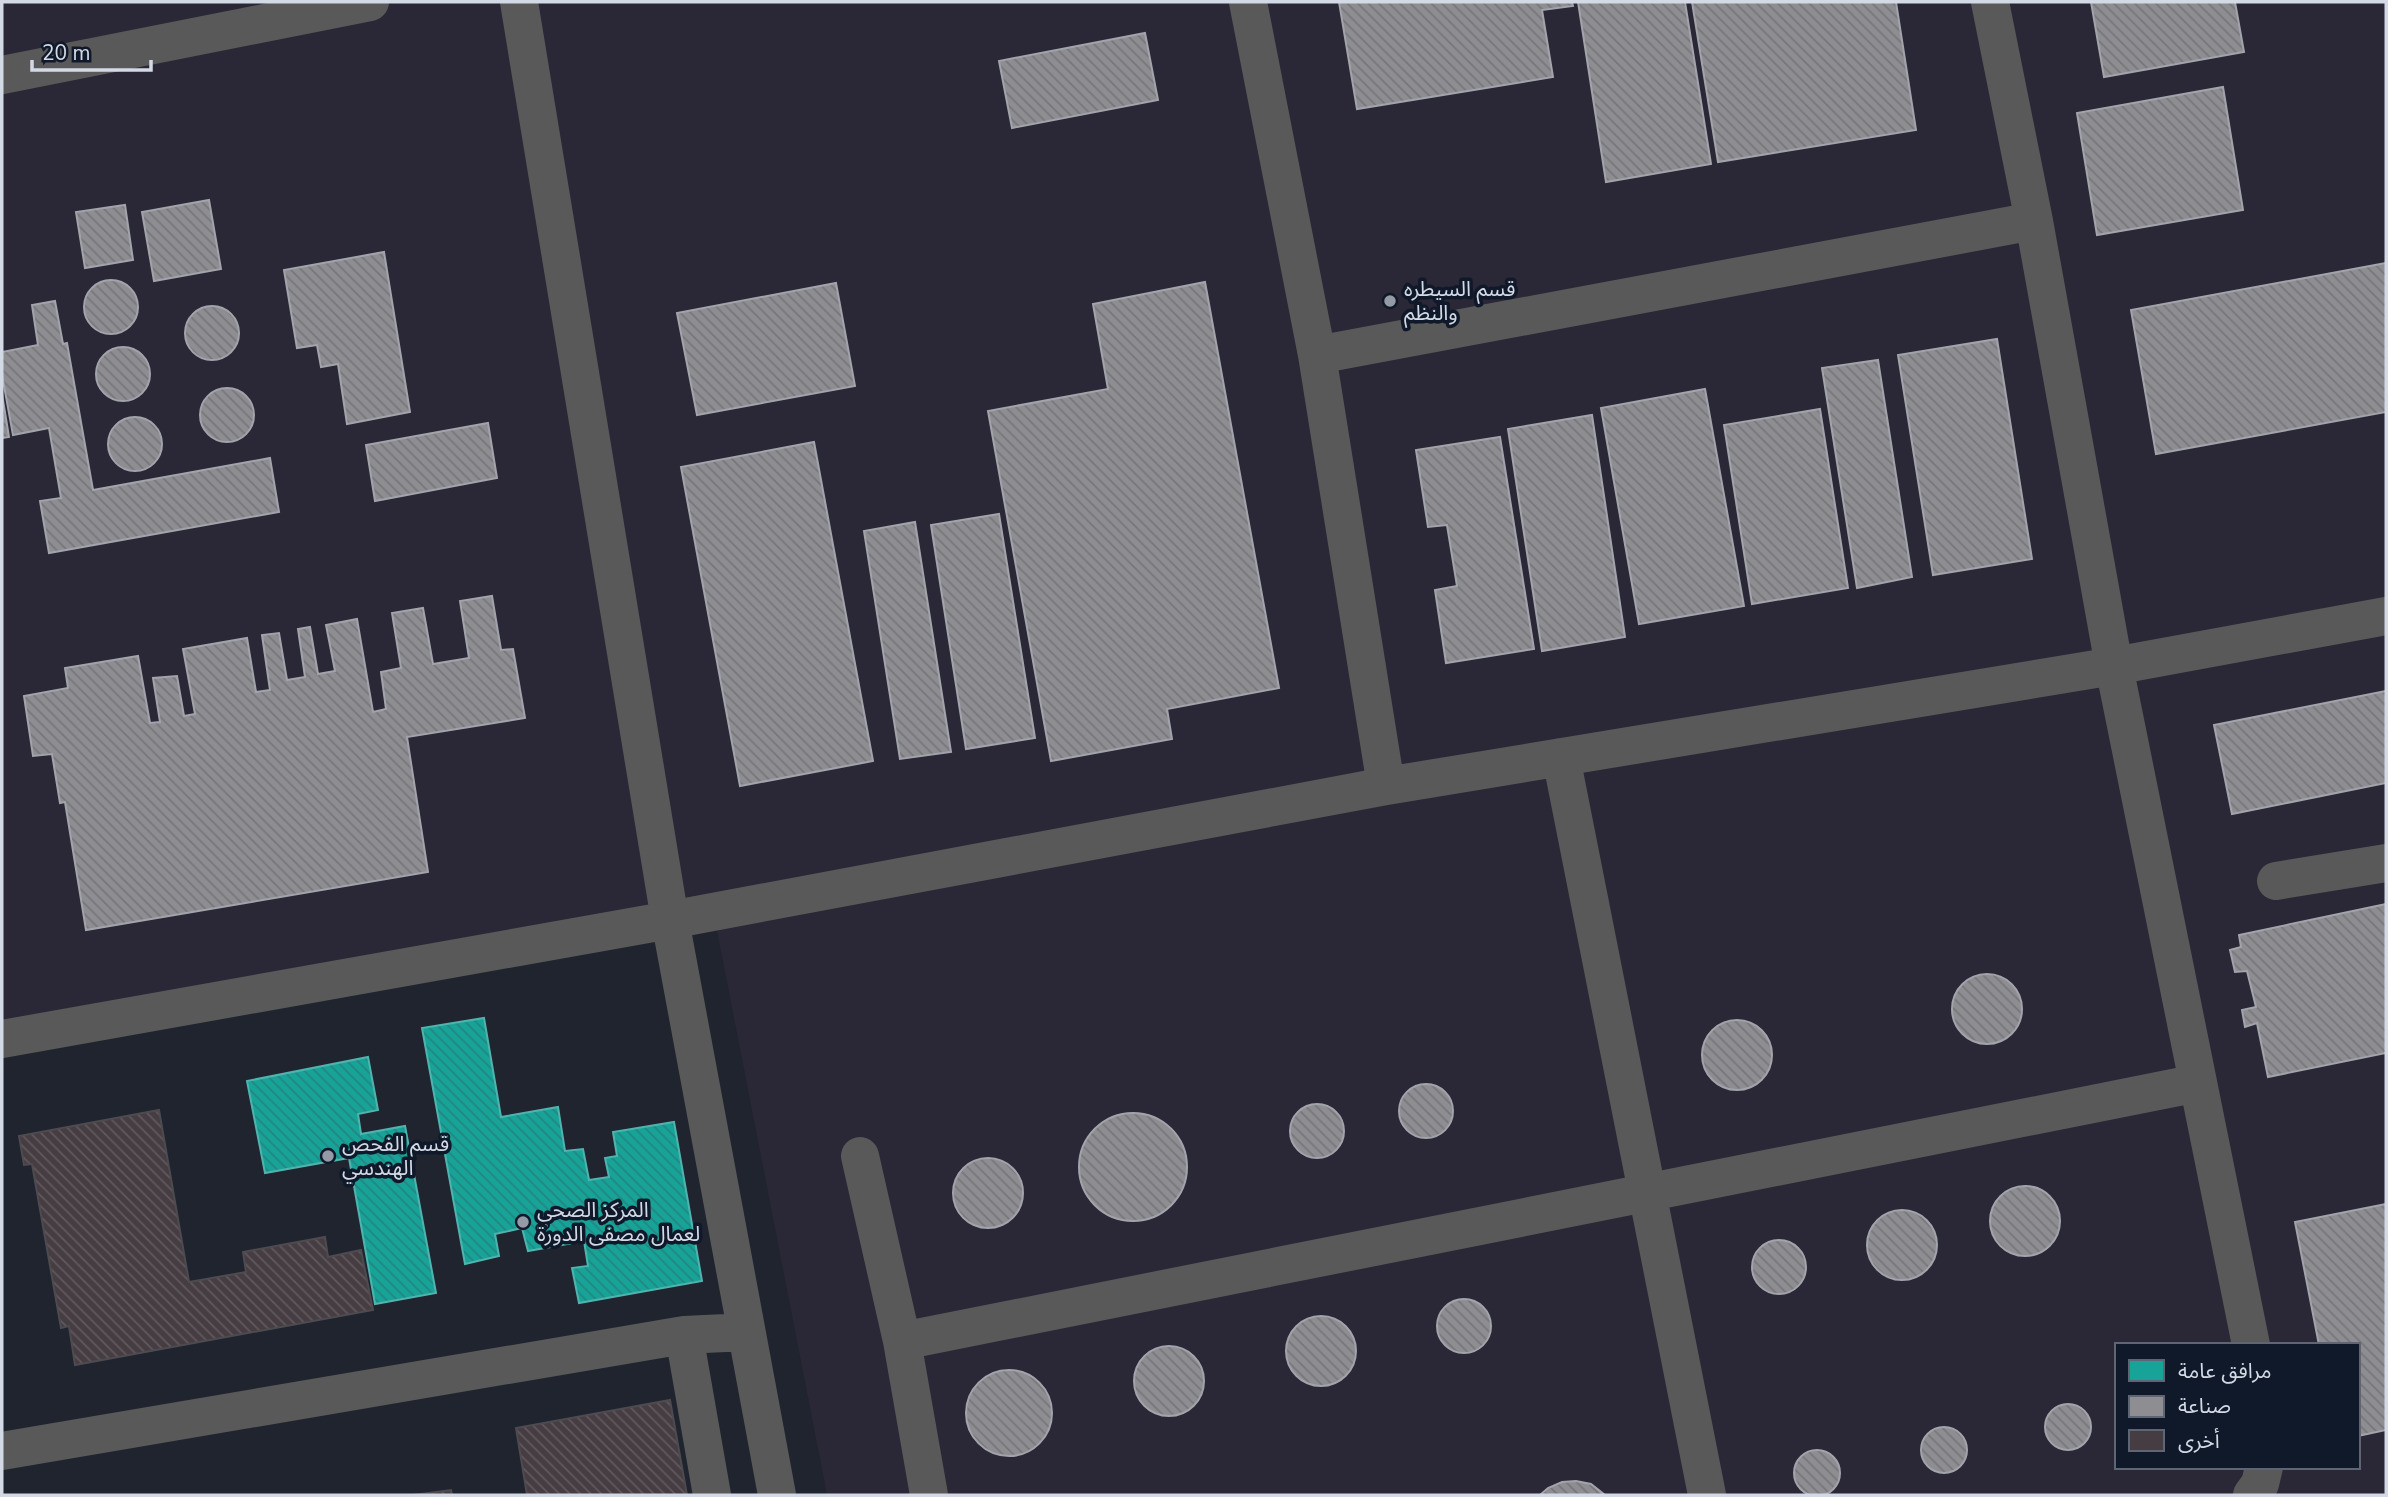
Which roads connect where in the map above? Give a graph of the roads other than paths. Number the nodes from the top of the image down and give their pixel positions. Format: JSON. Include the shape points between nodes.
{"nodes":[{"id":1,"x":370,"y":2,"type":"edge"},
{"id":2,"x":519,"y":2,"type":"edge"},
{"id":3,"x":1248,"y":2,"type":"edge"},
{"id":4,"x":1990,"y":2,"type":"edge"},
{"id":5,"x":2,"y":75,"type":"edge"},
{"id":6,"x":2034,"y":221,"type":"junction"},
{"id":7,"x":1317,"y":355,"type":"junction"},
{"id":8,"x":2386,"y":616,"type":"edge"},
{"id":9,"x":2114,"y":666,"type":"junction"},
{"id":10,"x":1561,"y":757,"type":"junction"},
{"id":11,"x":1385,"y":786,"type":"junction"},
{"id":12,"x":2386,"y":863,"type":"edge"},
{"id":13,"x":2276,"y":880,"type":"dead end"},
{"id":14,"x":670,"y":920,"type":"junction"},
{"id":15,"x":2,"y":1039,"type":"edge"},
{"id":16,"x":2198,"y":1083,"type":"junction"},
{"id":17,"x":860,"y":1156,"type":"dead end"},
{"id":18,"x":1647,"y":1192,"type":"junction"},
{"id":19,"x":746,"y":1332,"type":"junction"},
{"id":20,"x":684,"y":1335,"type":"junction"},
{"id":21,"x":902,"y":1341,"type":"junction"},
{"id":22,"x":2251,"y":1343,"type":"edge"},
{"id":23,"x":2,"y":1451,"type":"edge"},
{"id":24,"x":2264,"y":1469,"type":"edge"},
{"id":25,"x":712,"y":1495,"type":"edge"},
{"id":26,"x":777,"y":1495,"type":"edge"},
{"id":27,"x":929,"y":1495,"type":"edge"},
{"id":28,"x":1707,"y":1495,"type":"edge"},
{"id":29,"x":2252,"y":1495,"type":"edge"}],
"edges":[{"from":1,"to":5,"type":"street"},
{"from":2,"to":14,"type":"street"},
{"from":3,"to":7,"type":"street"},
{"from":4,"to":6,"type":"street"},
{"from":6,"to":7,"type":"street"},
{"from":6,"to":9,"type":"street"},
{"from":7,"to":11,"type":"street"},
{"from":8,"to":9,"type":"street"},
{"from":9,"to":10,"type":"street"},
{"from":9,"to":16,"type":"street"},
{"from":10,"to":11,"type":"street"},
{"from":10,"to":18,"type":"street"},
{"from":11,"to":14,"type":"street"},
{"from":12,"to":13,"type":"street"},
{"from":14,"to":15,"type":"street"},
{"from":14,"to":19,"type":"street"},
{"from":16,"to":18,"type":"street"},
{"from":16,"to":22,"type":"street"},
{"from":17,"to":21,"type":"street"},
{"from":18,"to":21,"type":"street"},
{"from":18,"to":28,"type":"street"},
{"from":19,"to":20,"type":"street"},
{"from":19,"to":26,"type":"street"},
{"from":20,"to":23,"type":"street"},
{"from":20,"to":25,"type":"street"},
{"from":21,"to":27,"type":"street"},
{"from":24,"to":29,"type":"street"}]}
